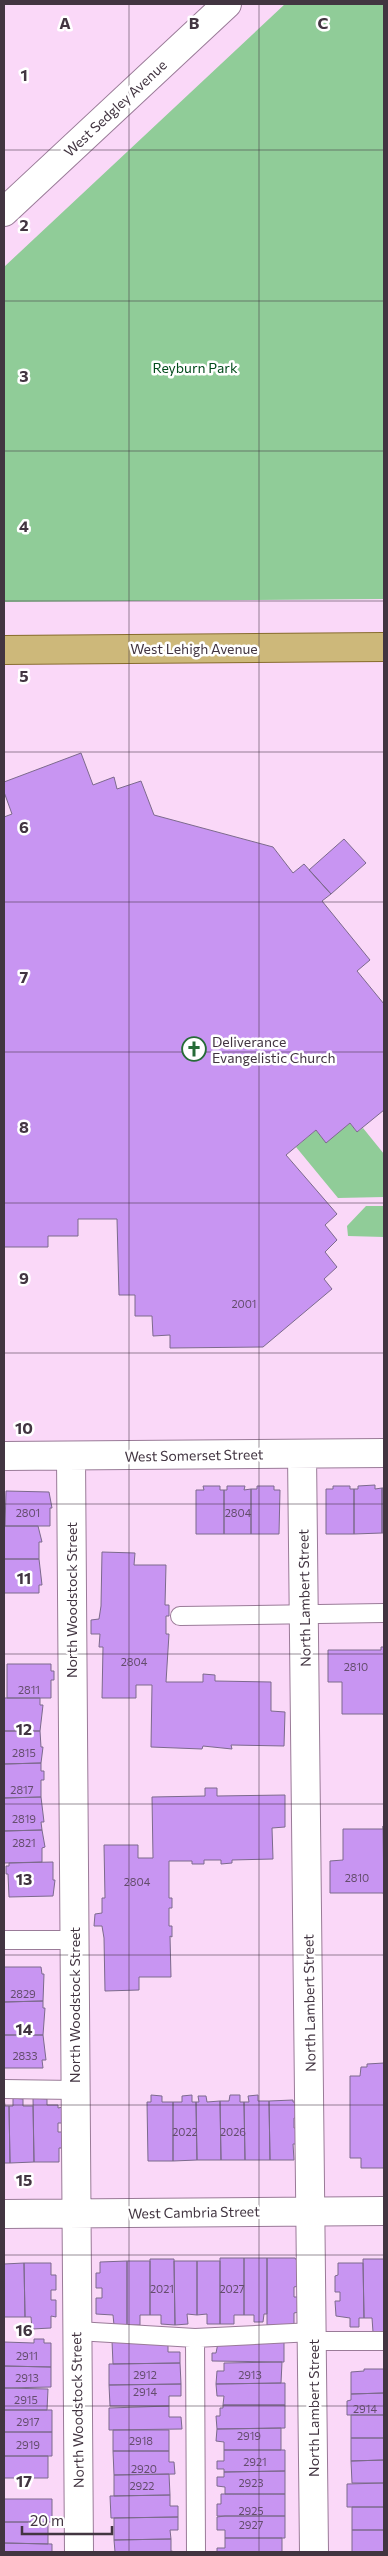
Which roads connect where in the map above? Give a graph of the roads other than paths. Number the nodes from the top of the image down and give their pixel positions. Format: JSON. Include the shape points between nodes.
{"nodes":[{"id":1,"x":227,"y":4,"type":"edge"},
{"id":2,"x":4,"y":212,"type":"edge"},
{"id":3,"x":384,"y":647,"type":"edge"},
{"id":4,"x":4,"y":650,"type":"edge"},
{"id":5,"x":384,"y":1453,"type":"edge"},
{"id":6,"x":302,"y":1454,"type":"junction"},
{"id":7,"x":4,"y":1456,"type":"edge"},
{"id":8,"x":71,"y":1457,"type":"junction"},
{"id":9,"x":384,"y":1613,"type":"edge"},
{"id":10,"x":304,"y":1614,"type":"junction"},
{"id":11,"x":180,"y":1616,"type":"dead end"},
{"id":12,"x":4,"y":1940,"type":"edge"},
{"id":13,"x":73,"y":1940,"type":"junction"},
{"id":14,"x":4,"y":2089,"type":"edge"},
{"id":15,"x":74,"y":2090,"type":"junction"},
{"id":16,"x":384,"y":2210,"type":"edge"},
{"id":17,"x":312,"y":2211,"type":"junction"},
{"id":18,"x":75,"y":2213,"type":"junction"},
{"id":19,"x":4,"y":2214,"type":"edge"},
{"id":20,"x":76,"y":2331,"type":"junction"},
{"id":21,"x":313,"y":2336,"type":"junction"},
{"id":22,"x":195,"y":2338,"type":"junction"},
{"id":23,"x":384,"y":2341,"type":"edge"},
{"id":24,"x":79,"y":2552,"type":"edge"},
{"id":25,"x":196,"y":2552,"type":"edge"},
{"id":26,"x":314,"y":2552,"type":"edge"}],
"edges":[{"from":1,"to":2,"type":"street","name":"West Sedgley Avenue"},
{"from":3,"to":4,"type":"main road","name":"West Lehigh Avenue"},
{"from":5,"to":6,"type":"street","name":"West Somerset Street"},
{"from":6,"to":8,"type":"street","name":"West Somerset Street"},
{"from":6,"to":10,"type":"street","name":"North Lambert Street"},
{"from":7,"to":8,"type":"street","name":"West Somerset Street"},
{"from":8,"to":13,"type":"street","name":"North Woodstock Street"},
{"from":9,"to":10,"type":"lane"},
{"from":10,"to":11,"type":"lane"},
{"from":10,"to":17,"type":"street","name":"North Lambert Street"},
{"from":12,"to":13,"type":"lane"},
{"from":13,"to":15,"type":"street","name":"North Woodstock Street"},
{"from":14,"to":15,"type":"lane"},
{"from":15,"to":18,"type":"street","name":"North Woodstock Street"},
{"from":16,"to":17,"type":"street","name":"West Cambria Street"},
{"from":17,"to":18,"type":"street","name":"West Cambria Street"},
{"from":17,"to":21,"type":"street","name":"North Lambert Street"},
{"from":18,"to":19,"type":"street","name":"West Cambria Street"},
{"from":18,"to":20,"type":"street","name":"North Woodstock Street"},
{"from":20,"to":22,"type":"lane"},
{"from":20,"to":24,"type":"street","name":"North Woodstock Street"},
{"from":21,"to":22,"type":"lane"},
{"from":21,"to":23,"type":"lane"},
{"from":21,"to":26,"type":"street","name":"North Lambert Street"},
{"from":22,"to":25,"type":"lane"}]}
